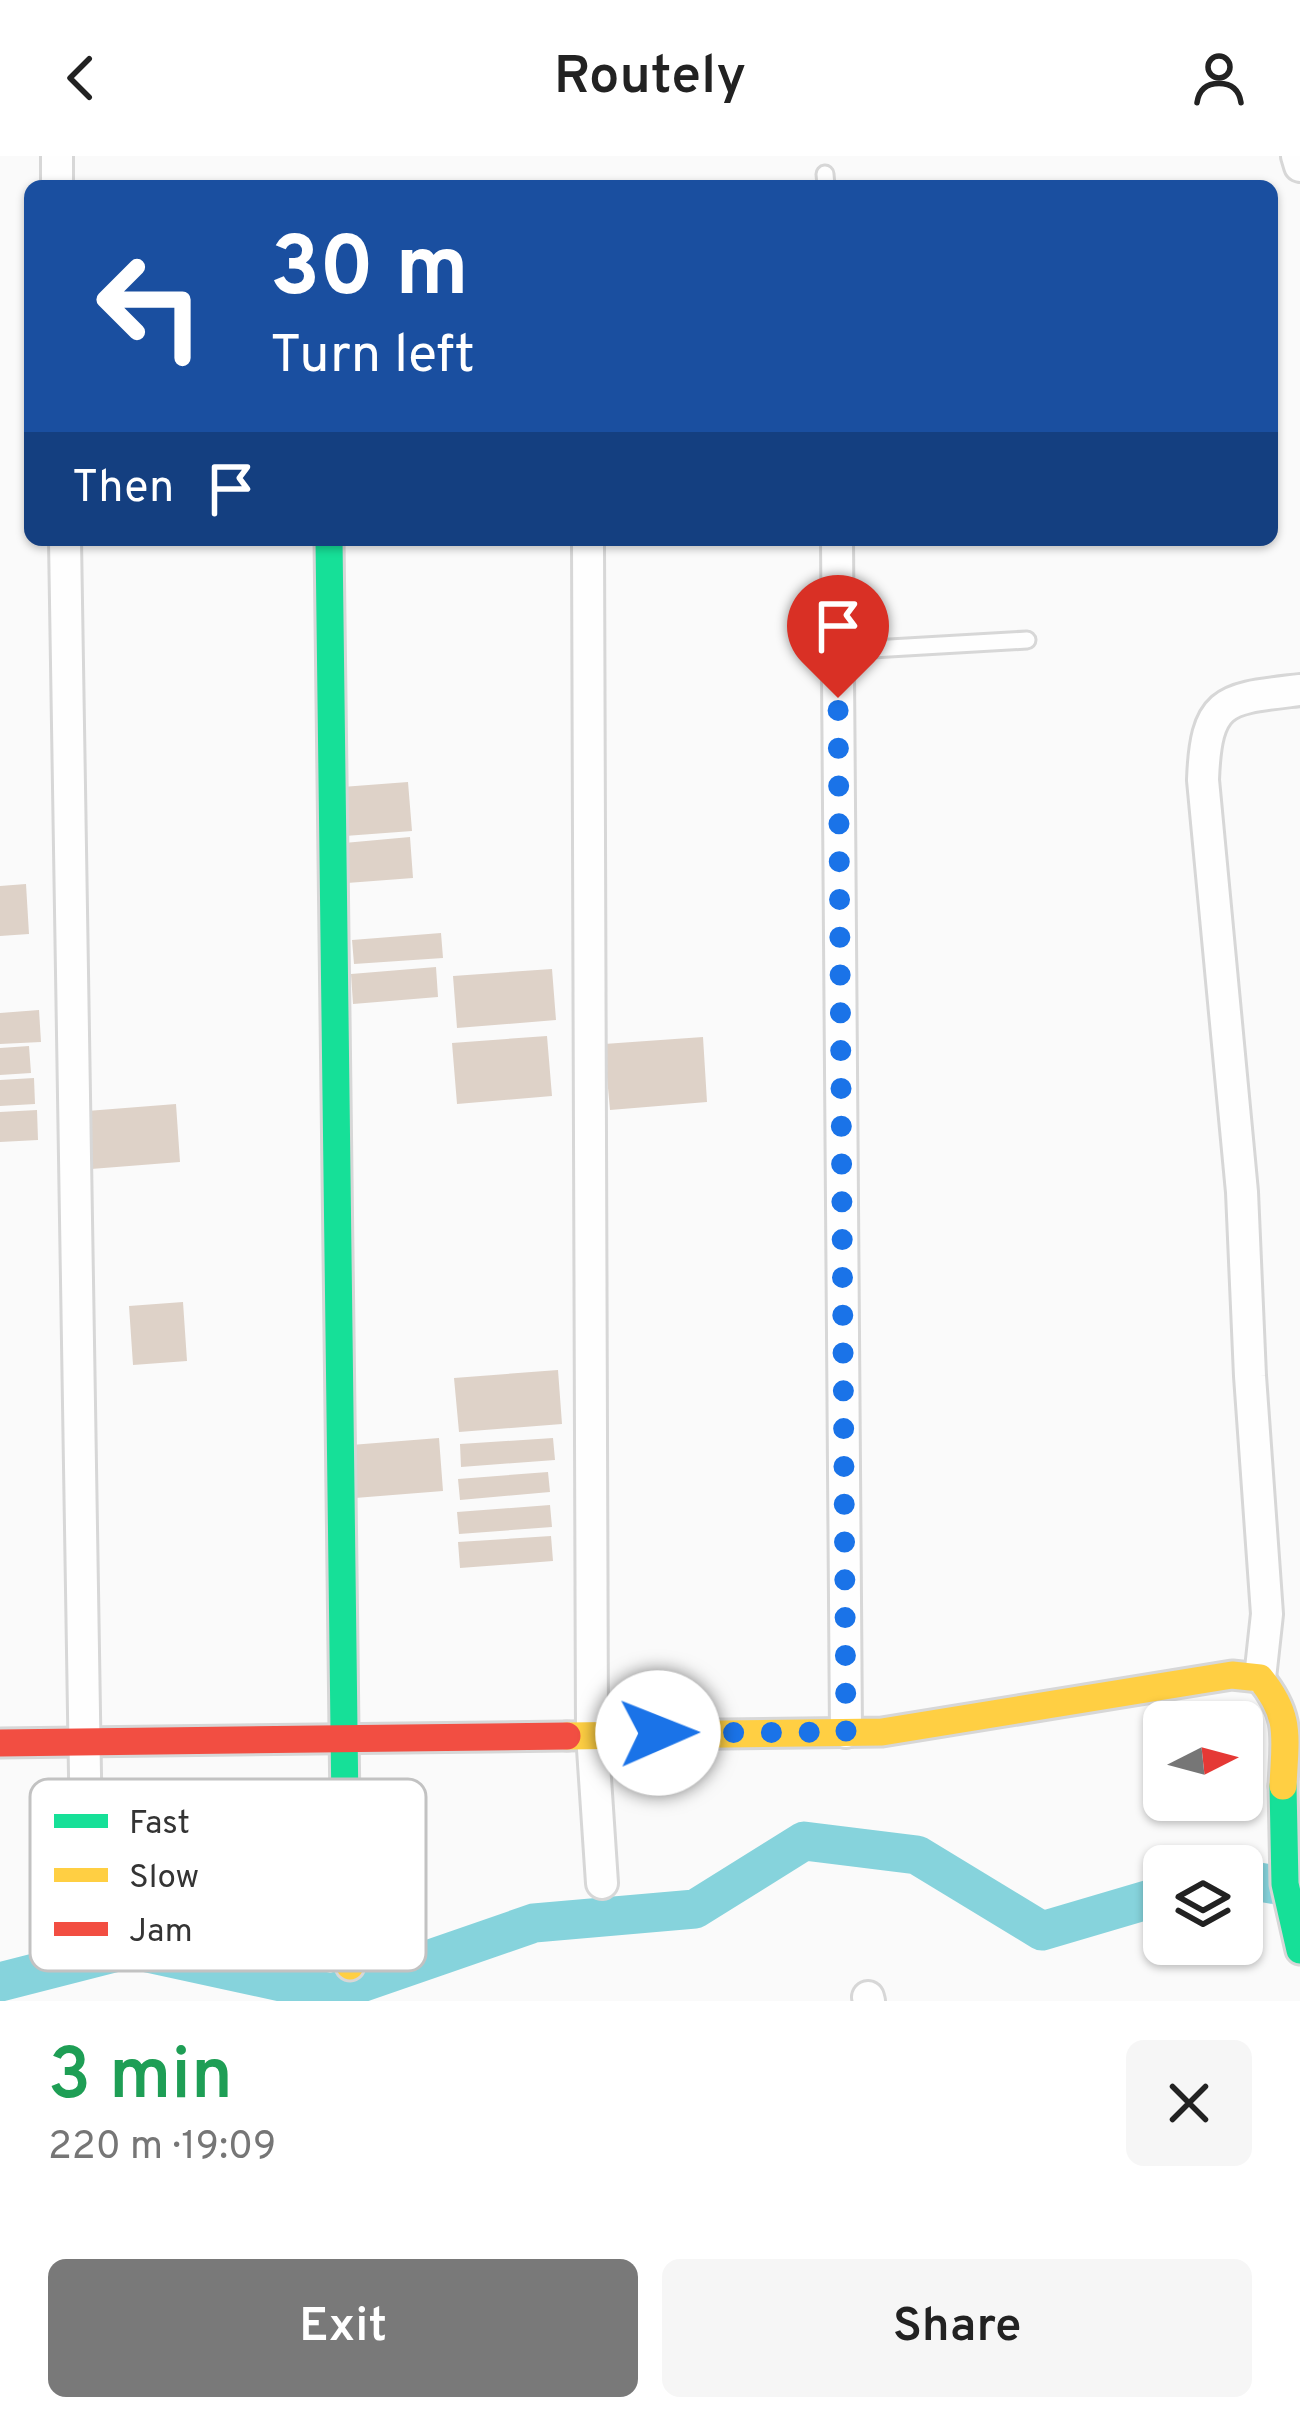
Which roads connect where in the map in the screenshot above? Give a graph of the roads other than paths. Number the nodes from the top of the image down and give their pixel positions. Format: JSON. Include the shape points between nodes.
{"nodes":[{"id":1,"x":1297,"y":156,"type":"edge"},
{"id":2,"x":1300,"y":166,"type":"edge"},
{"id":3,"x":65,"y":546,"type":"edge"},
{"id":4,"x":328,"y":546,"type":"edge"},
{"id":5,"x":588,"y":546,"type":"edge"},
{"id":6,"x":837,"y":546,"type":"edge"},
{"id":7,"x":1028,"y":640,"type":"dead end"},
{"id":8,"x":838,"y":652,"type":"junction"},
{"id":9,"x":1300,"y":690,"type":"edge"},
{"id":10,"x":1260,"y":1678,"type":"junction"},
{"id":11,"x":846,"y":1732,"type":"junction"},
{"id":12,"x":592,"y":1734,"type":"junction"},
{"id":13,"x":343,"y":1738,"type":"junction"},
{"id":14,"x":86,"y":1742,"type":"junction"},
{"id":15,"x":0,"y":1743,"type":"edge"},
{"id":16,"x":86,"y":1779,"type":"edge"},
{"id":17,"x":344,"y":1779,"type":"edge"},
{"id":18,"x":602,"y":1883,"type":"dead end"},
{"id":19,"x":1297,"y":1941,"type":"edge"}],
"edges":[{"from":1,"to":2,"type":"street"},
{"from":3,"to":14,"type":"street"},
{"from":4,"to":13,"type":"street"},
{"from":5,"to":12,"type":"street"},
{"from":6,"to":8,"type":"street"},
{"from":7,"to":8,"type":"lane"},
{"from":8,"to":11,"type":"street"},
{"from":9,"to":10,"type":"street","via":[[1241,697],[1218,710],[1204,734],[1242,1192],[1267,1614]]},
{"from":10,"to":11,"type":"street"},
{"from":10,"to":19,"type":"street","via":[[1279,1701],[1285,1726],[1281,1832]]},
{"from":11,"to":12,"type":"street"},
{"from":12,"to":13,"type":"street"},
{"from":12,"to":18,"type":"street"},
{"from":13,"to":14,"type":"street"},
{"from":13,"to":17,"type":"street"},
{"from":14,"to":15,"type":"street"},
{"from":14,"to":16,"type":"street"}]}
